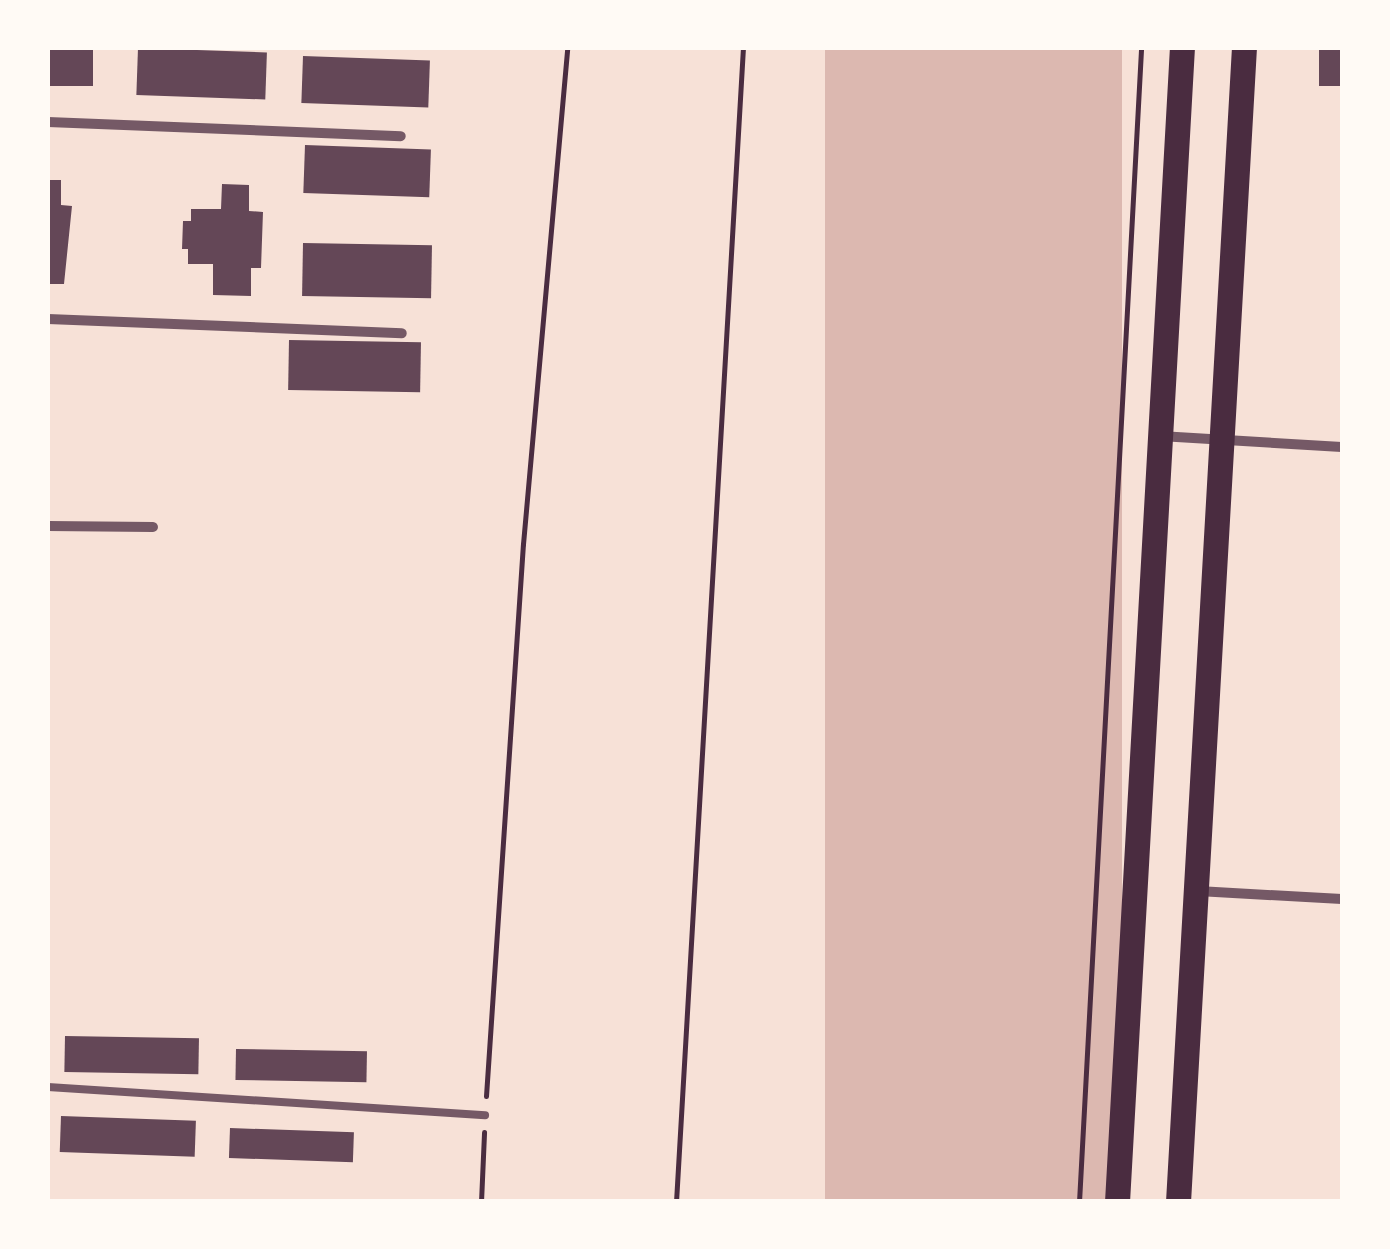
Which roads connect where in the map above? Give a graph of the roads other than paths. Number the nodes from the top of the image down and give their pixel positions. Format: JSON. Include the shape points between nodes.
{"nodes":[{"id":1,"x":1182,"y":48,"type":"edge"},
{"id":2,"x":1244,"y":48,"type":"edge"},
{"id":3,"x":48,"y":122,"type":"edge"},
{"id":4,"x":400,"y":136,"type":"dead end"},
{"id":5,"x":48,"y":319,"type":"edge"},
{"id":6,"x":402,"y":333,"type":"dead end"},
{"id":7,"x":1160,"y":436,"type":"junction"},
{"id":8,"x":1223,"y":439,"type":"junction"},
{"id":9,"x":1342,"y":447,"type":"edge"},
{"id":10,"x":48,"y":526,"type":"edge"},
{"id":11,"x":154,"y":527,"type":"dead end"},
{"id":12,"x":1198,"y":892,"type":"junction"},
{"id":13,"x":1342,"y":899,"type":"edge"},
{"id":14,"x":48,"y":1087,"type":"edge"},
{"id":15,"x":485,"y":1115,"type":"road end"},
{"id":16,"x":1117,"y":1202,"type":"edge"},
{"id":17,"x":1178,"y":1202,"type":"edge"}],
"edges":[{"from":1,"to":7,"type":"main road"},
{"from":2,"to":8,"type":"main road"},
{"from":3,"to":4,"type":"street"},
{"from":5,"to":6,"type":"street"},
{"from":7,"to":8,"type":"street"},
{"from":7,"to":16,"type":"main road"},
{"from":8,"to":9,"type":"street"},
{"from":8,"to":12,"type":"main road"},
{"from":10,"to":11,"type":"street"},
{"from":12,"to":13,"type":"street"},
{"from":12,"to":17,"type":"main road"},
{"from":14,"to":15,"type":"lane"}]}
